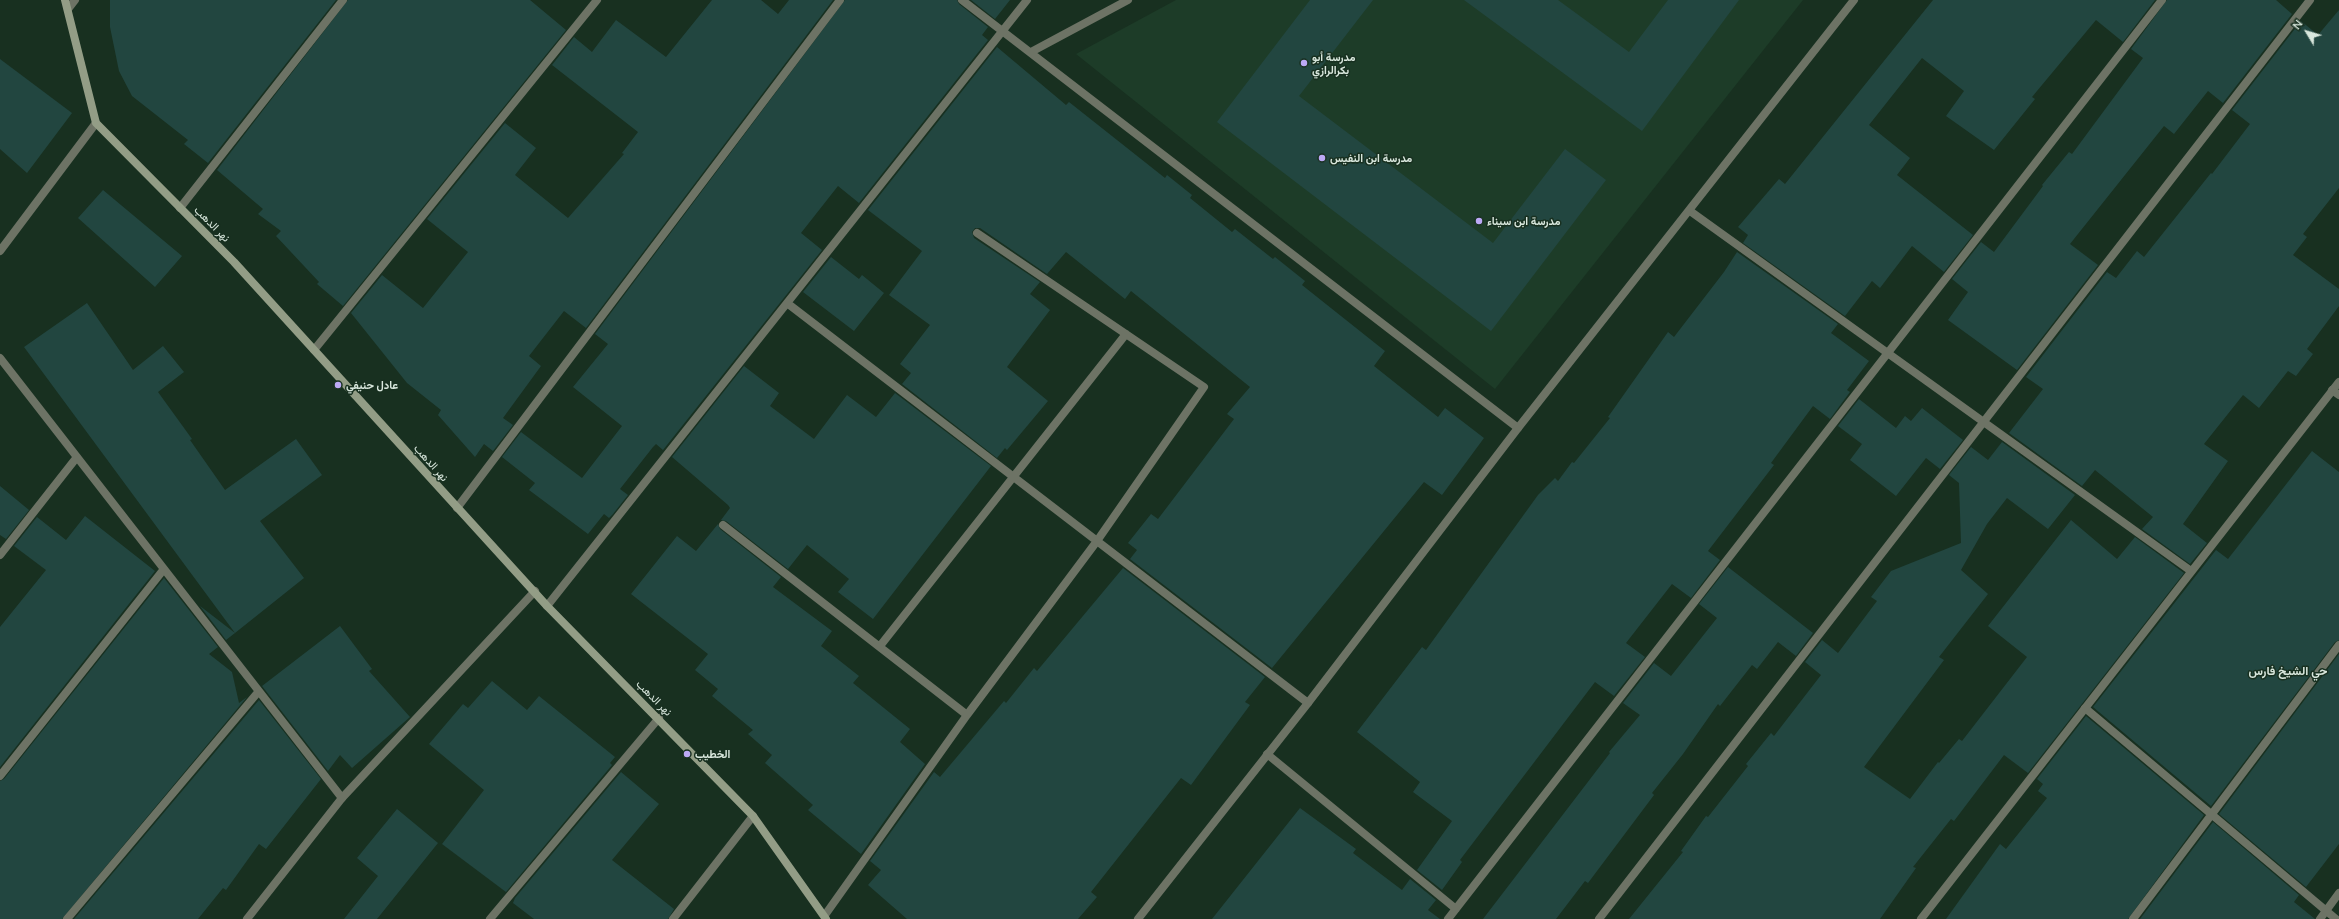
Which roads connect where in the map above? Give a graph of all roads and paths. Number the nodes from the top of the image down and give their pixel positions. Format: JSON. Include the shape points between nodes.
{"nodes":[{"id":1,"x":65,"y":0,"type":"edge"},
{"id":2,"x":75,"y":0,"type":"edge"},
{"id":3,"x":343,"y":0,"type":"edge"},
{"id":4,"x":597,"y":0,"type":"edge"},
{"id":5,"x":840,"y":0,"type":"edge"},
{"id":6,"x":962,"y":0,"type":"edge"},
{"id":7,"x":1027,"y":0,"type":"edge"},
{"id":8,"x":1128,"y":0,"type":"edge"},
{"id":9,"x":1854,"y":0,"type":"edge"},
{"id":10,"x":2162,"y":0,"type":"edge"},
{"id":11,"x":2310,"y":0,"type":"edge"},
{"id":12,"x":68,"y":9,"type":"junction"},
{"id":13,"x":1004,"y":32,"type":"junction"},
{"id":14,"x":1031,"y":52,"type":"junction"},
{"id":15,"x":96,"y":123,"type":"junction"},
{"id":16,"x":180,"y":208,"type":"junction"},
{"id":17,"x":1690,"y":211,"type":"junction"},
{"id":18,"x":977,"y":233,"type":"dead end"},
{"id":19,"x":0,"y":251,"type":"edge"},
{"id":20,"x":787,"y":304,"type":"junction"},
{"id":21,"x":1126,"y":334,"type":"junction"},
{"id":22,"x":314,"y":350,"type":"junction"},
{"id":23,"x":1888,"y":354,"type":"junction"},
{"id":24,"x":0,"y":358,"type":"edge"},
{"id":25,"x":2339,"y":382,"type":"edge"},
{"id":26,"x":2336,"y":393,"type":"edge"},
{"id":27,"x":1982,"y":421,"type":"junction"},
{"id":28,"x":1518,"y":428,"type":"junction"},
{"id":29,"x":77,"y":457,"type":"junction"},
{"id":30,"x":1012,"y":476,"type":"junction"},
{"id":31,"x":457,"y":508,"type":"junction"},
{"id":32,"x":723,"y":524,"type":"dead end"},
{"id":33,"x":1097,"y":542,"type":"junction"},
{"id":34,"x":0,"y":555,"type":"edge"},
{"id":35,"x":164,"y":569,"type":"junction"},
{"id":36,"x":2191,"y":572,"type":"junction"},
{"id":37,"x":535,"y":591,"type":"junction"},
{"id":38,"x":547,"y":606,"type":"junction"},
{"id":39,"x":2339,"y":645,"type":"edge"},
{"id":40,"x":880,"y":646,"type":"junction"},
{"id":41,"x":259,"y":692,"type":"junction"},
{"id":42,"x":1308,"y":703,"type":"junction"},
{"id":43,"x":2085,"y":708,"type":"junction"},
{"id":44,"x":967,"y":715,"type":"junction"},
{"id":45,"x":658,"y":718,"type":"junction"},
{"id":46,"x":1267,"y":754,"type":"junction"},
{"id":47,"x":0,"y":776,"type":"edge"},
{"id":48,"x":342,"y":798,"type":"junction"},
{"id":49,"x":2212,"y":814,"type":"junction"},
{"id":50,"x":753,"y":816,"type":"junction"},
{"id":51,"x":2339,"y":893,"type":"edge"},
{"id":52,"x":1456,"y":909,"type":"junction"},
{"id":53,"x":2326,"y":910,"type":"junction"},
{"id":54,"x":825,"y":917,"type":"edge"},
{"id":55,"x":67,"y":919,"type":"edge"},
{"id":56,"x":247,"y":919,"type":"edge"},
{"id":57,"x":490,"y":919,"type":"edge"},
{"id":58,"x":673,"y":919,"type":"edge"},
{"id":59,"x":1138,"y":919,"type":"edge"},
{"id":60,"x":1448,"y":919,"type":"edge"},
{"id":61,"x":1599,"y":919,"type":"edge"},
{"id":62,"x":1921,"y":919,"type":"edge"},
{"id":63,"x":2133,"y":919,"type":"edge"},
{"id":64,"x":2320,"y":919,"type":"edge"},
{"id":65,"x":2336,"y":919,"type":"edge"}],
"edges":[{"from":1,"to":12,"type":"main road"},
{"from":2,"to":12,"type":"street"},
{"from":3,"to":16,"type":"street"},
{"from":4,"to":22,"type":"street"},
{"from":5,"to":31,"type":"street"},
{"from":6,"to":13,"type":"street"},
{"from":7,"to":13,"type":"street"},
{"from":8,"to":14,"type":"street"},
{"from":9,"to":17,"type":"street"},
{"from":10,"to":23,"type":"street"},
{"from":11,"to":27,"type":"street"},
{"from":12,"to":15,"type":"main road"},
{"from":13,"to":14,"type":"street"},
{"from":13,"to":20,"type":"street"},
{"from":14,"to":28,"type":"street"},
{"from":15,"to":16,"type":"main road","name":"نهر الدهب"},
{"from":15,"to":19,"type":"street"},
{"from":16,"to":22,"type":"main road","name":"نهر الدهب","via":[[234,262]]},
{"from":17,"to":23,"type":"street"},
{"from":17,"to":28,"type":"street"},
{"from":18,"to":21,"type":"street"},
{"from":20,"to":30,"type":"street"},
{"from":20,"to":38,"type":"street"},
{"from":21,"to":30,"type":"street"},
{"from":21,"to":33,"type":"street","via":[[1204,387]]},
{"from":22,"to":31,"type":"main road","name":"نهر الدهب"},
{"from":23,"to":27,"type":"street"},
{"from":23,"to":52,"type":"street"},
{"from":24,"to":29,"type":"street"},
{"from":25,"to":26,"type":"street"},
{"from":26,"to":36,"type":"street"},
{"from":27,"to":36,"type":"street"},
{"from":27,"to":61,"type":"street"},
{"from":28,"to":42,"type":"street"},
{"from":29,"to":34,"type":"street"},
{"from":29,"to":35,"type":"street"},
{"from":30,"to":33,"type":"street"},
{"from":30,"to":40,"type":"street"},
{"from":31,"to":37,"type":"main road","name":"نهر الدهب"},
{"from":32,"to":40,"type":"street"},
{"from":33,"to":42,"type":"street"},
{"from":33,"to":44,"type":"street"},
{"from":35,"to":41,"type":"street"},
{"from":35,"to":47,"type":"street"},
{"from":36,"to":43,"type":"street"},
{"from":37,"to":38,"type":"main road","name":"نهر الدهب"},
{"from":37,"to":48,"type":"street"},
{"from":38,"to":45,"type":"main road","name":"نهر الدهب"},
{"from":39,"to":49,"type":"street"},
{"from":40,"to":44,"type":"street"},
{"from":41,"to":48,"type":"street"},
{"from":41,"to":55,"type":"street"},
{"from":42,"to":46,"type":"street"},
{"from":43,"to":49,"type":"street"},
{"from":43,"to":62,"type":"street"},
{"from":44,"to":54,"type":"street"},
{"from":45,"to":50,"type":"main road","name":"نهر الدهب"},
{"from":45,"to":57,"type":"street"},
{"from":46,"to":52,"type":"street"},
{"from":46,"to":59,"type":"street"},
{"from":48,"to":56,"type":"street"},
{"from":49,"to":53,"type":"street"},
{"from":49,"to":63,"type":"street"},
{"from":50,"to":54,"type":"main road","name":"نهر الدهب"},
{"from":50,"to":58,"type":"street"},
{"from":51,"to":53,"type":"street"},
{"from":52,"to":60,"type":"street"},
{"from":53,"to":64,"type":"street"},
{"from":53,"to":65,"type":"street"}]}
